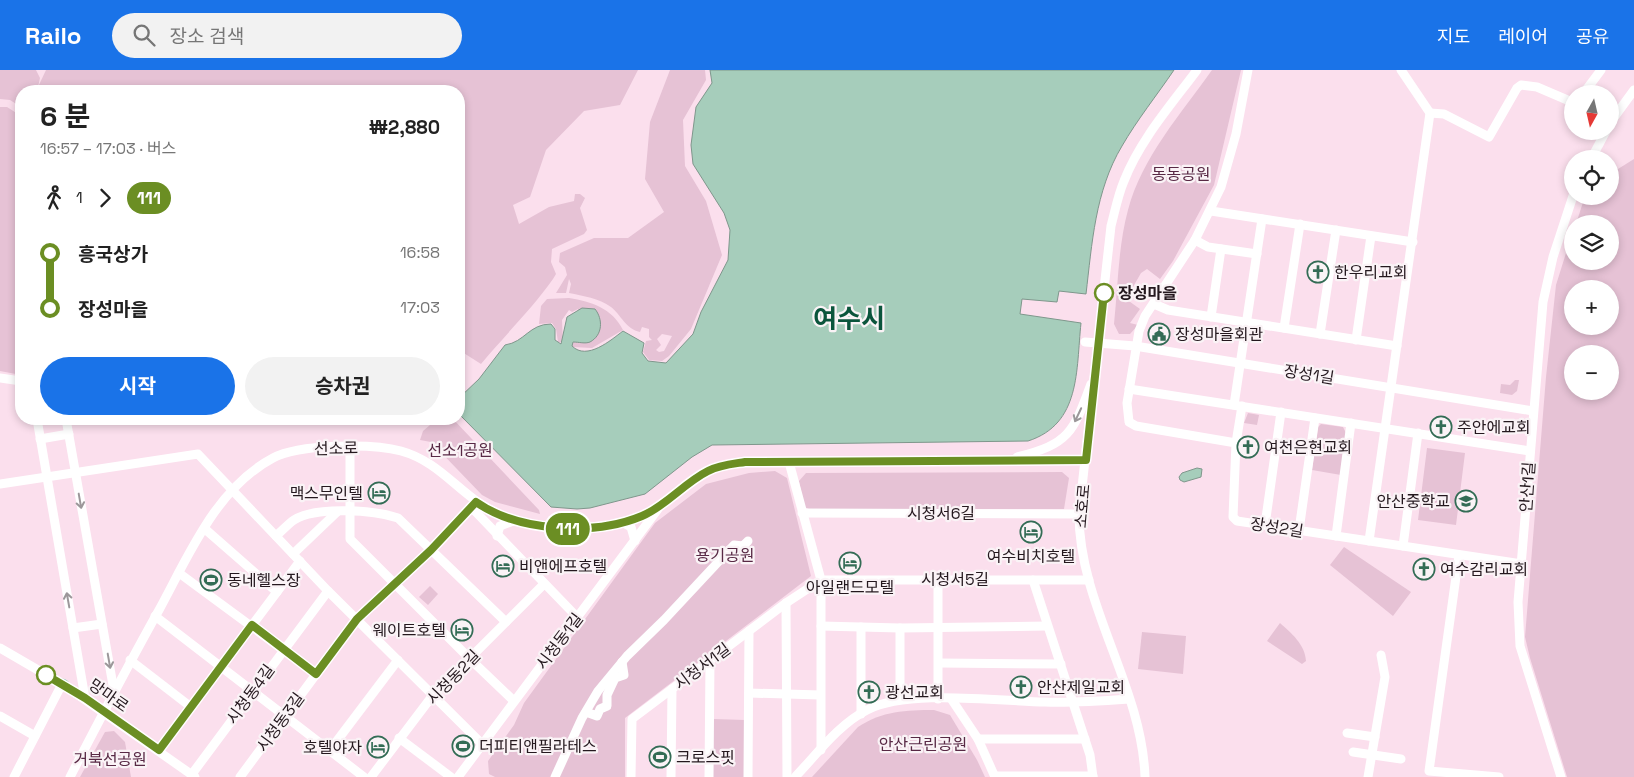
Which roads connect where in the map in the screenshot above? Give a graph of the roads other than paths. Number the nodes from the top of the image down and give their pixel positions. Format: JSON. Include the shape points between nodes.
{"nodes":[{"id":1,"x":1196,"y":70,"type":"edge"},
{"id":2,"x":1248,"y":70,"type":"edge"},
{"id":3,"x":1401,"y":70,"type":"edge"},
{"id":4,"x":1601,"y":70,"type":"edge"},
{"id":5,"x":1590,"y":85,"type":"edge"},
{"id":6,"x":1634,"y":90,"type":"edge"},
{"id":7,"x":1564,"y":99,"type":"edge"},
{"id":8,"x":1619,"y":110,"type":"edge"},
{"id":9,"x":1430,"y":113,"type":"junction"},
{"id":10,"x":1570,"y":205,"type":"edge"},
{"id":11,"x":1211,"y":211,"type":"junction"},
{"id":12,"x":1262,"y":219,"type":"junction"},
{"id":13,"x":1300,"y":224,"type":"junction"},
{"id":14,"x":1336,"y":230,"type":"junction"},
{"id":15,"x":1371,"y":236,"type":"junction"},
{"id":16,"x":1195,"y":240,"type":"junction"},
{"id":17,"x":1413,"y":242,"type":"junction"},
{"id":18,"x":1221,"y":249,"type":"junction"},
{"id":19,"x":1257,"y":254,"type":"junction"},
{"id":20,"x":1154,"y":304,"type":"junction"},
{"id":21,"x":1211,"y":316,"type":"junction"},
{"id":22,"x":1247,"y":322,"type":"junction"},
{"id":23,"x":1284,"y":328,"type":"junction"},
{"id":24,"x":1320,"y":334,"type":"junction"},
{"id":25,"x":1356,"y":340,"type":"junction"},
{"id":26,"x":1085,"y":342,"type":"dead end"},
{"id":27,"x":1099,"y":342,"type":"junction"},
{"id":28,"x":1135,"y":346,"type":"junction"},
{"id":29,"x":1397,"y":346,"type":"junction"},
{"id":30,"x":1241,"y":363,"type":"junction"},
{"id":31,"x":1096,"y":370,"type":"junction"},
{"id":32,"x":0,"y":378,"type":"edge"},
{"id":33,"x":15,"y":380,"type":"edge"},
{"id":34,"x":1391,"y":388,"type":"junction"},
{"id":35,"x":1129,"y":389,"type":"junction"},
{"id":36,"x":1238,"y":406,"type":"junction"},
{"id":37,"x":1533,"y":410,"type":"junction"},
{"id":38,"x":1281,"y":412,"type":"junction"},
{"id":39,"x":1315,"y":418,"type":"junction"},
{"id":40,"x":1352,"y":423,"type":"junction"},
{"id":41,"x":38,"y":425,"type":"edge"},
{"id":42,"x":67,"y":425,"type":"edge"},
{"id":43,"x":1385,"y":428,"type":"junction"},
{"id":44,"x":1418,"y":433,"type":"junction"},
{"id":45,"x":69,"y":434,"type":"junction"},
{"id":46,"x":40,"y":439,"type":"junction"},
{"id":47,"x":1236,"y":443,"type":"junction"},
{"id":48,"x":350,"y":447,"type":"junction"},
{"id":49,"x":1530,"y":450,"type":"junction"},
{"id":50,"x":1004,"y":460,"type":"junction"},
{"id":51,"x":1086,"y":460,"type":"junction"},
{"id":52,"x":788,"y":462,"type":"junction"},
{"id":53,"x":75,"y":472,"type":"junction"},
{"id":54,"x":47,"y":477,"type":"junction"},
{"id":55,"x":0,"y":484,"type":"edge"},
{"id":56,"x":231,"y":491,"type":"junction"},
{"id":57,"x":474,"y":504,"type":"junction"},
{"id":58,"x":661,"y":504,"type":"junction"},
{"id":59,"x":337,"y":512,"type":"junction"},
{"id":60,"x":350,"y":512,"type":"junction"},
{"id":61,"x":802,"y":513,"type":"junction"},
{"id":62,"x":1079,"y":514,"type":"junction"},
{"id":63,"x":516,"y":520,"type":"junction"},
{"id":64,"x":622,"y":522,"type":"junction"},
{"id":65,"x":1265,"y":525,"type":"junction"},
{"id":66,"x":205,"y":529,"type":"junction"},
{"id":67,"x":1299,"y":530,"type":"junction"},
{"id":68,"x":276,"y":536,"type":"junction"},
{"id":69,"x":497,"y":536,"type":"junction"},
{"id":70,"x":1336,"y":536,"type":"junction"},
{"id":71,"x":635,"y":541,"type":"junction"},
{"id":72,"x":748,"y":541,"type":"dead end"},
{"id":73,"x":1369,"y":541,"type":"junction"},
{"id":74,"x":1403,"y":546,"type":"junction"},
{"id":75,"x":431,"y":550,"type":"junction"},
{"id":76,"x":1459,"y":555,"type":"junction"},
{"id":77,"x":297,"y":558,"type":"junction"},
{"id":78,"x":1522,"y":564,"type":"junction"},
{"id":79,"x":179,"y":573,"type":"junction"},
{"id":80,"x":938,"y":579,"type":"junction"},
{"id":81,"x":821,"y":580,"type":"junction"},
{"id":82,"x":1033,"y":580,"type":"junction"},
{"id":83,"x":1089,"y":580,"type":"junction"},
{"id":84,"x":544,"y":584,"type":"junction"},
{"id":85,"x":394,"y":585,"type":"junction"},
{"id":86,"x":328,"y":591,"type":"junction"},
{"id":87,"x":277,"y":592,"type":"junction"},
{"id":88,"x":786,"y":603,"type":"junction"},
{"id":89,"x":155,"y":616,"type":"junction"},
{"id":90,"x":577,"y":617,"type":"junction"},
{"id":91,"x":357,"y":619,"type":"junction"},
{"id":92,"x":506,"y":622,"type":"junction"},
{"id":93,"x":102,"y":624,"type":"junction"},
{"id":94,"x":252,"y":625,"type":"junction"},
{"id":95,"x":821,"y":626,"type":"junction"},
{"id":96,"x":1047,"y":626,"type":"junction"},
{"id":97,"x":861,"y":627,"type":"junction"},
{"id":98,"x":939,"y":627,"type":"junction"},
{"id":99,"x":73,"y":628,"type":"junction"},
{"id":100,"x":900,"y":628,"type":"junction"},
{"id":101,"x":749,"y":631,"type":"junction"},
{"id":102,"x":0,"y":648,"type":"edge"},
{"id":103,"x":283,"y":649,"type":"junction"},
{"id":104,"x":1381,"y":655,"type":"dead end"},
{"id":105,"x":470,"y":659,"type":"junction"},
{"id":106,"x":130,"y":660,"type":"junction"},
{"id":107,"x":398,"y":660,"type":"junction"},
{"id":108,"x":710,"y":660,"type":"junction"},
{"id":109,"x":622,"y":662,"type":"junction"},
{"id":110,"x":940,"y":663,"type":"junction"},
{"id":111,"x":1061,"y":664,"type":"junction"},
{"id":112,"x":222,"y":667,"type":"junction"},
{"id":113,"x":316,"y":674,"type":"junction"},
{"id":114,"x":63,"y":684,"type":"junction"},
{"id":115,"x":672,"y":689,"type":"junction"},
{"id":116,"x":253,"y":690,"type":"junction"},
{"id":117,"x":114,"y":691,"type":"junction"},
{"id":118,"x":748,"y":693,"type":"junction"},
{"id":119,"x":786,"y":694,"type":"junction"},
{"id":120,"x":433,"y":695,"type":"junction"},
{"id":121,"x":820,"y":695,"type":"junction"},
{"id":122,"x":85,"y":698,"type":"junction"},
{"id":123,"x":900,"y":699,"type":"junction"},
{"id":124,"x":938,"y":699,"type":"junction"},
{"id":125,"x":1129,"y":699,"type":"junction"},
{"id":126,"x":952,"y":700,"type":"junction"},
{"id":127,"x":514,"y":701,"type":"junction"},
{"id":128,"x":1073,"y":702,"type":"junction"},
{"id":129,"x":191,"y":707,"type":"junction"},
{"id":130,"x":104,"y":711,"type":"junction"},
{"id":131,"x":586,"y":712,"type":"junction"},
{"id":132,"x":861,"y":714,"type":"junction"},
{"id":133,"x":285,"y":716,"type":"junction"},
{"id":134,"x":0,"y":717,"type":"edge"},
{"id":135,"x":1347,"y":733,"type":"dead end"},
{"id":136,"x":35,"y":736,"type":"junction"},
{"id":137,"x":1375,"y":737,"type":"junction"},
{"id":138,"x":399,"y":738,"type":"junction"},
{"id":139,"x":978,"y":739,"type":"junction"},
{"id":140,"x":1085,"y":739,"type":"junction"},
{"id":141,"x":482,"y":744,"type":"junction"},
{"id":142,"x":159,"y":750,"type":"junction"},
{"id":143,"x":330,"y":750,"type":"junction"},
{"id":144,"x":821,"y":750,"type":"junction"},
{"id":145,"x":1353,"y":752,"type":"dead end"},
{"id":146,"x":1372,"y":755,"type":"junction"},
{"id":147,"x":1401,"y":760,"type":"dead end"},
{"id":148,"x":194,"y":776,"type":"edge"},
{"id":149,"x":995,"y":776,"type":"edge"},
{"id":150,"x":14,"y":777,"type":"edge"},
{"id":151,"x":70,"y":777,"type":"edge"},
{"id":152,"x":240,"y":777,"type":"edge"},
{"id":153,"x":364,"y":777,"type":"edge"},
{"id":154,"x":371,"y":777,"type":"edge"},
{"id":155,"x":451,"y":777,"type":"edge"},
{"id":156,"x":458,"y":777,"type":"edge"},
{"id":157,"x":555,"y":777,"type":"edge"},
{"id":158,"x":630,"y":777,"type":"edge"},
{"id":159,"x":671,"y":777,"type":"edge"},
{"id":160,"x":710,"y":777,"type":"edge"},
{"id":161,"x":748,"y":777,"type":"edge"},
{"id":162,"x":787,"y":777,"type":"edge"},
{"id":163,"x":795,"y":777,"type":"edge"},
{"id":164,"x":1036,"y":777,"type":"edge"},
{"id":165,"x":1093,"y":777,"type":"edge"},
{"id":166,"x":1145,"y":777,"type":"edge"},
{"id":167,"x":1368,"y":777,"type":"edge"},
{"id":168,"x":1499,"y":777,"type":"edge"},
{"id":169,"x":1561,"y":777,"type":"edge"}],
"edges":[{"from":1,"to":27,"type":"street","name":"소호로","via":[[1145,142],[1124,180],[1111,226]]},
{"from":2,"to":11,"type":"street","via":[[1229,162]]},
{"from":3,"to":9,"type":"street"},
{"from":4,"to":5,"type":"street"},
{"from":6,"to":8,"type":"street"},
{"from":7,"to":9,"type":"street","via":[[1537,87],[1521,85],[1489,137],[1444,114]]},
{"from":9,"to":17,"type":"street"},
{"from":10,"to":37,"type":"street","name":"안산1길","via":[[1543,302]]},
{"from":11,"to":12,"type":"street"},
{"from":11,"to":16,"type":"street"},
{"from":12,"to":13,"type":"street"},
{"from":12,"to":19,"type":"street"},
{"from":13,"to":14,"type":"street"},
{"from":13,"to":23,"type":"street"},
{"from":14,"to":15,"type":"street"},
{"from":14,"to":24,"type":"street"},
{"from":15,"to":17,"type":"street"},
{"from":15,"to":25,"type":"street"},
{"from":16,"to":18,"type":"street"},
{"from":16,"to":20,"type":"street"},
{"from":17,"to":29,"type":"street"},
{"from":18,"to":19,"type":"street"},
{"from":18,"to":21,"type":"street"},
{"from":19,"to":22,"type":"street"},
{"from":20,"to":21,"type":"street","via":[[1168,310]]},
{"from":20,"to":28,"type":"street","via":[[1139,331]]},
{"from":21,"to":22,"type":"street"},
{"from":22,"to":23,"type":"street"},
{"from":22,"to":30,"type":"street"},
{"from":23,"to":24,"type":"street"},
{"from":24,"to":25,"type":"street"},
{"from":25,"to":29,"type":"street"},
{"from":26,"to":27,"type":"street","name":"장성1길"},
{"from":27,"to":28,"type":"street","name":"장성1길"},
{"from":27,"to":31,"type":"street","name":"소호로"},
{"from":28,"to":30,"type":"street","name":"장성1길"},
{"from":28,"to":35,"type":"street"},
{"from":29,"to":34,"type":"street"},
{"from":30,"to":34,"type":"street","name":"장성1길"},
{"from":30,"to":36,"type":"street"},
{"from":31,"to":50,"type":"street","one_way":true,"via":[[1067,436],[1051,447]]},
{"from":31,"to":51,"type":"street","name":"소호로"},
{"from":32,"to":33,"type":"street"},
{"from":34,"to":37,"type":"street","name":"장성1길"},
{"from":34,"to":43,"type":"street"},
{"from":35,"to":36,"type":"street"},
{"from":35,"to":47,"type":"street","via":[[1127,411],[1131,424]]},
{"from":36,"to":38,"type":"street"},
{"from":36,"to":47,"type":"street"},
{"from":37,"to":49,"type":"street","name":"안산1길"},
{"from":38,"to":39,"type":"street"},
{"from":38,"to":65,"type":"street"},
{"from":39,"to":40,"type":"street"},
{"from":39,"to":67,"type":"street"},
{"from":40,"to":43,"type":"street"},
{"from":40,"to":70,"type":"street"},
{"from":41,"to":46,"type":"street"},
{"from":42,"to":45,"type":"street"},
{"from":43,"to":44,"type":"street"},
{"from":43,"to":73,"type":"street"},
{"from":44,"to":49,"type":"street"},
{"from":44,"to":74,"type":"street"},
{"from":45,"to":46,"type":"street"},
{"from":45,"to":53,"type":"street"},
{"from":46,"to":54,"type":"street"},
{"from":47,"to":65,"type":"street","name":"장성2길","via":[[1234,517],[1237,521]]},
{"from":48,"to":56,"type":"street","name":"선소로","via":[[293,450],[274,457]]},
{"from":48,"to":57,"type":"street","name":"선소로","via":[[390,448],[416,456],[446,475]]},
{"from":48,"to":60,"type":"street"},
{"from":49,"to":78,"type":"street","name":"안산1길"},
{"from":50,"to":51,"type":"street"},
{"from":50,"to":52,"type":"street"},
{"from":51,"to":62,"type":"street","name":"소호로"},
{"from":52,"to":58,"type":"street","via":[[752,462],[719,467],[696,478]]},
{"from":52,"to":61,"type":"street"},
{"from":53,"to":54,"type":"street"},
{"from":53,"to":56,"type":"street","via":[[198,454]]},
{"from":53,"to":93,"type":"street","one_way":true},
{"from":54,"to":55,"type":"street"},
{"from":99,"to":54,"type":"street","one_way":true},
{"from":56,"to":66,"type":"street","name":"선소로"},
{"from":56,"to":68,"type":"street"},
{"from":57,"to":63,"type":"street","name":"선소로"},
{"from":57,"to":69,"type":"street"},
{"from":57,"to":75,"type":"street","name":"시청동3길"},
{"from":58,"to":64,"type":"street","name":"선소로","via":[[642,516]]},
{"from":58,"to":71,"type":"street","name":"시청동1길"},
{"from":59,"to":60,"type":"street"},
{"from":59,"to":68,"type":"street","via":[[301,517]]},
{"from":59,"to":77,"type":"street"},
{"from":60,"to":75,"type":"street","via":[[377,512],[398,518]]},
{"from":60,"to":85,"type":"street","via":[[350,539]]},
{"from":61,"to":62,"type":"street","name":"시청서6길"},
{"from":61,"to":81,"type":"street"},
{"from":62,"to":83,"type":"street","name":"소호로","via":[[1079,540]]},
{"from":63,"to":64,"type":"street","name":"선소로","via":[[570,529]]},
{"from":63,"to":69,"type":"street","via":[[500,526]]},
{"from":64,"to":71,"type":"street","via":[[631,527]]},
{"from":65,"to":67,"type":"street","name":"장성2길"},
{"from":66,"to":79,"type":"street","name":"선소로"},
{"from":66,"to":87,"type":"street"},
{"from":67,"to":70,"type":"street","name":"장성2길"},
{"from":68,"to":77,"type":"street"},
{"from":69,"to":84,"type":"street"},
{"from":70,"to":73,"type":"street","name":"장성2길"},
{"from":71,"to":90,"type":"street","name":"시청동1길"},
{"from":72,"to":109,"type":"street","via":[[743,546],[734,545]]},
{"from":73,"to":74,"type":"street","name":"장성2길"},
{"from":74,"to":76,"type":"street","name":"장성2길"},
{"from":75,"to":85,"type":"street","name":"시청동3길"},
{"from":75,"to":92,"type":"street"},
{"from":76,"to":78,"type":"street","name":"장성2길"},
{"from":76,"to":168,"type":"street","via":[[1429,771]]},
{"from":77,"to":86,"type":"street"},
{"from":77,"to":87,"type":"street"},
{"from":78,"to":169,"type":"street","name":"안산1길","via":[[1518,602],[1520,646]]},
{"from":79,"to":89,"type":"street","name":"선소로"},
{"from":79,"to":94,"type":"street"},
{"from":80,"to":81,"type":"street","name":"시청서5길"},
{"from":80,"to":82,"type":"street","name":"시청서5길"},
{"from":80,"to":98,"type":"street"},
{"from":81,"to":88,"type":"street","name":"시청서1길"},
{"from":81,"to":95,"type":"street"},
{"from":82,"to":83,"type":"street","name":"시청서5길"},
{"from":82,"to":96,"type":"street"},
{"from":83,"to":125,"type":"street","name":"소호로"},
{"from":84,"to":90,"type":"street"},
{"from":84,"to":92,"type":"street","name":"시청동2길"},
{"from":85,"to":91,"type":"street","name":"시청동3길"},
{"from":85,"to":105,"type":"street"},
{"from":86,"to":91,"type":"street"},
{"from":86,"to":103,"type":"street","name":"시청동4길"},
{"from":87,"to":94,"type":"street"},
{"from":88,"to":101,"type":"street","name":"시청서1길"},
{"from":88,"to":119,"type":"street"},
{"from":89,"to":106,"type":"street","name":"선소로"},
{"from":89,"to":112,"type":"street"},
{"from":90,"to":127,"type":"street","name":"시청동1길"},
{"from":91,"to":107,"type":"street"},
{"from":91,"to":113,"type":"street","name":"시청동3길"},
{"from":92,"to":105,"type":"street","name":"시청동2길"},
{"from":93,"to":99,"type":"street"},
{"from":93,"to":117,"type":"street","one_way":true},
{"from":94,"to":103,"type":"street"},
{"from":94,"to":112,"type":"street"},
{"from":95,"to":97,"type":"street"},
{"from":95,"to":121,"type":"street"},
{"from":96,"to":98,"type":"street"},
{"from":96,"to":111,"type":"street"},
{"from":97,"to":100,"type":"street"},
{"from":97,"to":132,"type":"street"},
{"from":98,"to":100,"type":"street"},
{"from":98,"to":110,"type":"street"},
{"from":99,"to":122,"type":"street"},
{"from":100,"to":123,"type":"street"},
{"from":101,"to":108,"type":"street","name":"시청서1길"},
{"from":101,"to":118,"type":"street"},
{"from":102,"to":114,"type":"street","name":"망마로"},
{"from":103,"to":113,"type":"street"},
{"from":103,"to":116,"type":"street","name":"시청동4길"},
{"from":104,"to":137,"type":"street","via":[[1385,677]]},
{"from":105,"to":120,"type":"street","name":"시청동2길"},
{"from":105,"to":127,"type":"street"},
{"from":106,"to":117,"type":"street","name":"선소로"},
{"from":106,"to":129,"type":"street"},
{"from":107,"to":120,"type":"street"},
{"from":107,"to":143,"type":"street"},
{"from":108,"to":115,"type":"street","name":"시청서1길"},
{"from":108,"to":160,"type":"street"},
{"from":109,"to":131,"type":"street","via":[[598,691]]},
{"from":109,"to":131,"type":"street","via":[[624,675],[615,678],[607,694],[607,706],[600,709],[597,716]]},
{"from":110,"to":111,"type":"street"},
{"from":110,"to":124,"type":"street"},
{"from":111,"to":128,"type":"street"},
{"from":112,"to":116,"type":"street"},
{"from":112,"to":129,"type":"street"},
{"from":113,"to":133,"type":"street","name":"시청동3길"},
{"from":114,"to":122,"type":"street","name":"망마로"},
{"from":114,"to":136,"type":"street"},
{"from":115,"to":158,"type":"street","name":"시청서1길","via":[[632,719]]},
{"from":115,"to":159,"type":"street"},
{"from":116,"to":133,"type":"street"},
{"from":116,"to":148,"type":"street","name":"시청동4길"},
{"from":117,"to":130,"type":"street","name":"선소로"},
{"from":118,"to":119,"type":"street"},
{"from":118,"to":161,"type":"street"},
{"from":119,"to":121,"type":"street"},
{"from":119,"to":162,"type":"street"},
{"from":120,"to":138,"type":"street","name":"시청동2길"},
{"from":120,"to":141,"type":"street"},
{"from":121,"to":144,"type":"street"},
{"from":122,"to":130,"type":"street","name":"망마로"},
{"from":123,"to":124,"type":"street"},
{"from":123,"to":132,"type":"street"},
{"from":124,"to":126,"type":"street"},
{"from":125,"to":128,"type":"street"},
{"from":125,"to":166,"type":"street","name":"소호로","via":[[1141,740]]},
{"from":126,"to":128,"type":"street"},
{"from":126,"to":139,"type":"street"},
{"from":127,"to":141,"type":"street","name":"시청동1길"},
{"from":128,"to":140,"type":"street"},
{"from":129,"to":142,"type":"street"},
{"from":130,"to":142,"type":"street","name":"망마로"},
{"from":130,"to":151,"type":"street","name":"선소로"},
{"from":131,"to":157,"type":"street"},
{"from":132,"to":144,"type":"street"},
{"from":133,"to":143,"type":"street"},
{"from":133,"to":152,"type":"street","name":"시청동3길"},
{"from":134,"to":136,"type":"street"},
{"from":135,"to":137,"type":"street"},
{"from":136,"to":150,"type":"street"},
{"from":137,"to":146,"type":"street"},
{"from":138,"to":154,"type":"street","name":"시청동2길"},
{"from":138,"to":155,"type":"street"},
{"from":139,"to":140,"type":"street"},
{"from":139,"to":149,"type":"street"},
{"from":140,"to":165,"type":"street"},
{"from":141,"to":156,"type":"street","name":"시청동1길"},
{"from":142,"to":148,"type":"street","name":"망마로"},
{"from":143,"to":153,"type":"street"},
{"from":144,"to":163,"type":"street"},
{"from":145,"to":146,"type":"street"},
{"from":146,"to":147,"type":"street"},
{"from":146,"to":167,"type":"street"},
{"from":149,"to":164,"type":"street"},
{"from":164,"to":165,"type":"street"}]}
